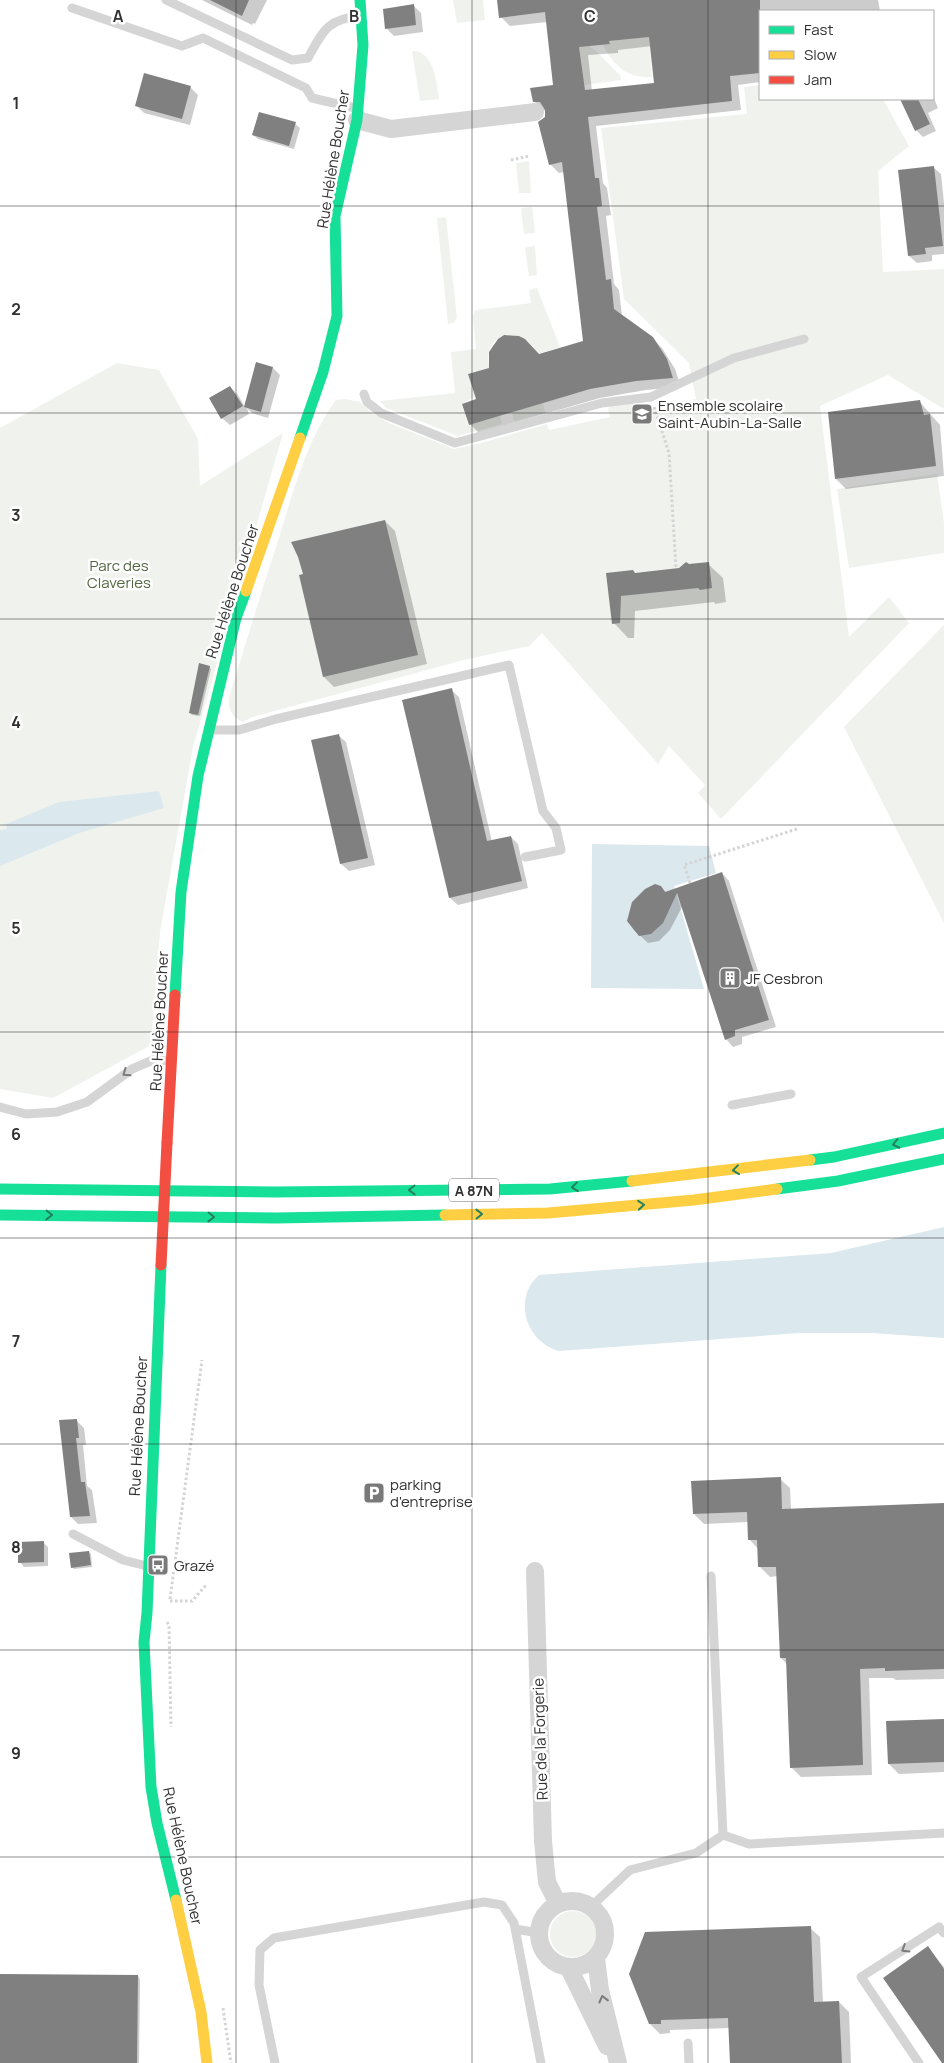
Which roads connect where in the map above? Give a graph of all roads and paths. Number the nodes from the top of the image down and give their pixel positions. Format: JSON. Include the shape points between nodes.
{"nodes":[{"id":1,"x":166,"y":0,"type":"edge"},
{"id":2,"x":360,"y":0,"type":"edge"},
{"id":3,"x":72,"y":8,"type":"dead end"},
{"id":4,"x":361,"y":16,"type":"junction"},
{"id":5,"x":535,"y":112,"type":"dead end"},
{"id":6,"x":358,"y":114,"type":"junction"},
{"id":7,"x":529,"y":156,"type":"dead end"},
{"id":8,"x":511,"y":160,"type":"dead end"},
{"id":9,"x":804,"y":339,"type":"dead end"},
{"id":10,"x":364,"y":394,"type":"dead end"},
{"id":11,"x":650,"y":397,"type":"junction"},
{"id":12,"x":676,"y":568,"type":"dead end"},
{"id":13,"x":208,"y":730,"type":"junction"},
{"id":14,"x":797,"y":829,"type":"dead end"},
{"id":15,"x":525,"y":857,"type":"dead end"},
{"id":16,"x":690,"y":883,"type":"dead end"},
{"id":17,"x":172,"y":1061,"type":"junction"},
{"id":18,"x":791,"y":1094,"type":"dead end"},
{"id":19,"x":732,"y":1105,"type":"dead end"},
{"id":20,"x":0,"y":1107,"type":"edge"},
{"id":21,"x":944,"y":1133,"type":"edge"},
{"id":22,"x":944,"y":1159,"type":"edge"},
{"id":23,"x":0,"y":1189,"type":"edge"},
{"id":24,"x":0,"y":1215,"type":"edge"},
{"id":25,"x":202,"y":1360,"type":"dead end"},
{"id":26,"x":73,"y":1534,"type":"dead end"},
{"id":27,"x":148,"y":1566,"type":"junction"},
{"id":28,"x":535,"y":1571,"type":"dead end"},
{"id":29,"x":711,"y":1576,"type":"dead end"},
{"id":30,"x":207,"y":1584,"type":"dead end"},
{"id":31,"x":170,"y":1601,"type":"junction"},
{"id":32,"x":166,"y":1607,"type":"dead end"},
{"id":33,"x":166,"y":1619,"type":"dead end"},
{"id":34,"x":171,"y":1732,"type":"dead end"},
{"id":35,"x":944,"y":1833,"type":"edge"},
{"id":36,"x":723,"y":1835,"type":"junction"},
{"id":37,"x":558,"y":1904,"type":"junction"},
{"id":38,"x":595,"y":1910,"type":"junction"},
{"id":39,"x":515,"y":1929,"type":"junction"},
{"id":40,"x":539,"y":1933,"type":"junction"},
{"id":41,"x":944,"y":1933,"type":"edge"},
{"id":42,"x":596,"y":1958,"type":"junction"},
{"id":43,"x":569,"y":1968,"type":"junction"},
{"id":44,"x":222,"y":2002,"type":"dead end"},
{"id":45,"x":688,"y":2044,"type":"dead end"},
{"id":46,"x":207,"y":2063,"type":"edge"},
{"id":47,"x":231,"y":2063,"type":"edge"},
{"id":48,"x":276,"y":2063,"type":"edge"},
{"id":49,"x":541,"y":2063,"type":"edge"},
{"id":50,"x":617,"y":2063,"type":"edge"},
{"id":51,"x":689,"y":2063,"type":"edge"},
{"id":52,"x":919,"y":2063,"type":"edge"}],
"edges":[{"from":1,"to":4,"type":"lane","via":[[292,60],[308,58],[329,25],[340,19]]},
{"from":2,"to":4,"type":"main road","name":"Rue Hélène Boucher"},
{"from":3,"to":6,"type":"lane","via":[[182,46],[203,38],[306,88],[312,98]]},
{"from":4,"to":6,"type":"main road","name":"Rue Hélène Boucher","via":[[363,45]]},
{"from":5,"to":6,"type":"street","via":[[391,129]]},
{"from":6,"to":13,"type":"main road","name":"Rue Hélène Boucher","via":[[335,216],[337,316],[323,372],[239,607]]},
{"from":7,"to":8,"type":"path"},
{"from":9,"to":11,"type":"lane","via":[[734,358]]},
{"from":10,"to":11,"type":"lane","via":[[367,402],[381,413],[455,443],[602,403]]},
{"from":11,"to":12,"type":"path","via":[[669,453]]},
{"from":13,"to":15,"type":"lane","via":[[239,730],[509,665],[543,811],[556,828],[561,850]]},
{"from":13,"to":17,"type":"main road","name":"Rue Hélène Boucher","via":[[181,892]]},
{"from":14,"to":16,"type":"path","via":[[684,864]]},
{"from":17,"to":20,"type":"lane","one_way":true,"via":[[153,1060],[132,1069],[87,1102],[57,1112],[26,1114]]},
{"from":17,"to":27,"type":"main road","name":"Rue Hélène Boucher","bridge":true},
{"from":18,"to":19,"type":"lane"},
{"from":21,"to":23,"type":"main road","number":"A 87N","one_way":true,"via":[[834,1157],[550,1189],[266,1192]]},
{"from":24,"to":22,"type":"main road","number":"A 87N","one_way":true,"via":[[276,1218],[548,1213],[694,1200],[838,1181]]},
{"from":25,"to":31,"type":"path"},
{"from":26,"to":27,"type":"lane","via":[[123,1560]]},
{"from":27,"to":46,"type":"main road","name":"Rue Hélène Boucher","via":[[144,1642],[152,1787],[157,1823],[189,1954]]},
{"from":28,"to":37,"type":"street","name":"Rue de la Forgerie","via":[[543,1841],[547,1882]]},
{"from":29,"to":36,"type":"lane"},
{"from":30,"to":31,"type":"path","via":[[192,1600]]},
{"from":31,"to":32,"type":"path"},
{"from":33,"to":34,"type":"path","via":[[169,1625]]},
{"from":35,"to":36,"type":"lane","via":[[749,1844]]},
{"from":36,"to":38,"type":"lane","via":[[696,1854],[630,1870],[597,1901]]},
{"from":37,"to":38,"type":"street","via":[[576,1901]]},
{"from":37,"to":40,"type":"street","via":[[550,1908],[540,1922]]},
{"from":38,"to":42,"type":"street","via":[[605,1934]]},
{"from":39,"to":40,"type":"lane"},
{"from":39,"to":48,"type":"lane","via":[[502,1905],[484,1902],[274,1938],[260,1950],[259,1984]]},
{"from":39,"to":49,"type":"lane"},
{"from":40,"to":43,"type":"street","via":[[544,1952],[555,1964]]},
{"from":41,"to":52,"type":"lane","one_way":true,"via":[[939,1927],[861,1977]]},
{"from":42,"to":43,"type":"street","via":[[584,1966]]},
{"from":50,"to":42,"type":"street","one_way":true},
{"from":43,"to":50,"type":"street"},
{"from":44,"to":47,"type":"path"},
{"from":45,"to":51,"type":"lane"}]}
